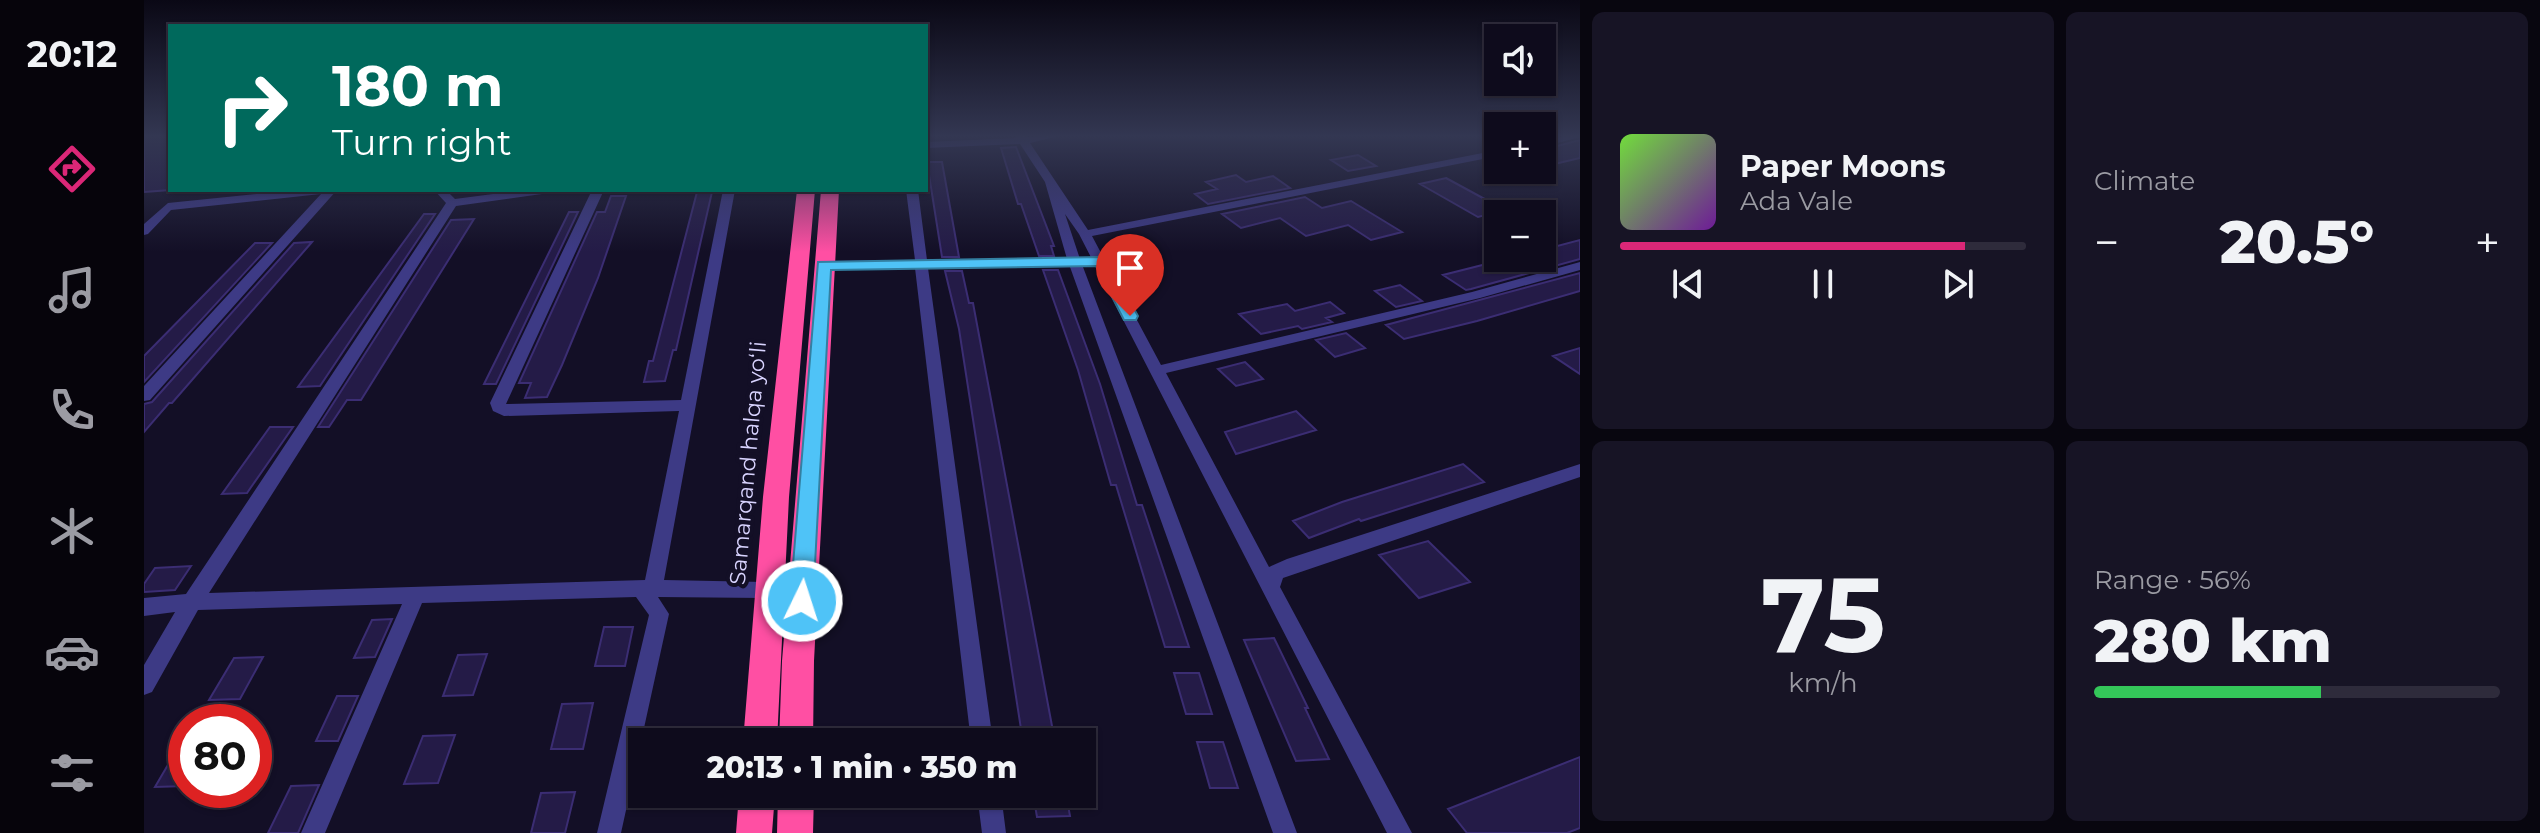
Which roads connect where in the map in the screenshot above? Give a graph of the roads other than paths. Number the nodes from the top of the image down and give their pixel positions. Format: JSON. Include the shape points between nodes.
{"nodes":[{"id":1,"x":1044,"y":174,"type":"edge"},
{"id":2,"x":1392,"y":174,"type":"edge"},
{"id":3,"x":1050,"y":183,"type":"junction"},
{"id":4,"x":310,"y":192,"type":"edge"},
{"id":5,"x":327,"y":192,"type":"edge"},
{"id":6,"x":442,"y":192,"type":"edge"},
{"id":7,"x":534,"y":192,"type":"edge"},
{"id":8,"x":597,"y":192,"type":"edge"},
{"id":9,"x":729,"y":192,"type":"edge"},
{"id":10,"x":806,"y":192,"type":"edge"},
{"id":11,"x":830,"y":192,"type":"edge"},
{"id":12,"x":912,"y":192,"type":"edge"},
{"id":13,"x":452,"y":203,"type":"junction"},
{"id":14,"x":144,"y":231,"type":"edge"},
{"id":15,"x":1085,"y":234,"type":"junction"},
{"id":16,"x":1101,"y":262,"type":"junction"},
{"id":17,"x":1075,"y":263,"type":"junction"},
{"id":18,"x":824,"y":265,"type":"junction"},
{"id":19,"x":922,"y":266,"type":"junction"},
{"id":20,"x":1580,"y":266,"type":"edge"},
{"id":21,"x":1159,"y":370,"type":"junction"},
{"id":22,"x":144,"y":396,"type":"edge"},
{"id":23,"x":688,"y":405,"type":"junction"},
{"id":24,"x":1580,"y":470,"type":"edge"},
{"id":25,"x":1270,"y":587,"type":"junction"},
{"id":26,"x":647,"y":588,"type":"junction"},
{"id":27,"x":770,"y":590,"type":"junction"},
{"id":28,"x":415,"y":596,"type":"junction"},
{"id":29,"x":192,"y":602,"type":"junction"},
{"id":30,"x":144,"y":607,"type":"edge"},
{"id":31,"x":144,"y":685,"type":"edge"},
{"id":32,"x":761,"y":728,"type":"edge"},
{"id":33,"x":796,"y":728,"type":"edge"},
{"id":34,"x":980,"y":728,"type":"edge"},
{"id":35,"x":756,"y":808,"type":"edge"},
{"id":36,"x":796,"y":808,"type":"edge"},
{"id":37,"x":991,"y":808,"type":"edge"},
{"id":38,"x":313,"y":833,"type":"edge"},
{"id":39,"x":609,"y":833,"type":"edge"},
{"id":40,"x":754,"y":833,"type":"edge"},
{"id":41,"x":795,"y":833,"type":"edge"},
{"id":42,"x":994,"y":833,"type":"edge"},
{"id":43,"x":1285,"y":833,"type":"edge"},
{"id":44,"x":1400,"y":833,"type":"edge"}],
"edges":[{"from":1,"to":3,"type":"street"},
{"from":2,"to":15,"type":"street"},
{"from":3,"to":15,"type":"street"},
{"from":3,"to":17,"type":"street"},
{"from":4,"to":14,"type":"street","via":[[168,207]]},
{"from":5,"to":22,"type":"street"},
{"from":6,"to":13,"type":"street"},
{"from":7,"to":13,"type":"street"},
{"from":8,"to":23,"type":"street","via":[[499,407]]},
{"from":9,"to":23,"type":"street"},
{"from":10,"to":27,"type":"highway","name":"Samarqand halqa yoʻli"},
{"from":11,"to":18,"type":"highway"},
{"from":12,"to":19,"type":"street"},
{"from":13,"to":29,"type":"street"},
{"from":15,"to":16,"type":"street"},
{"from":16,"to":17,"type":"street"},
{"from":16,"to":21,"type":"street"},
{"from":17,"to":19,"type":"street"},
{"from":17,"to":43,"type":"street"},
{"from":18,"to":19,"type":"street"},
{"from":18,"to":33,"type":"highway"},
{"from":19,"to":34,"type":"street"},
{"from":20,"to":21,"type":"street"},
{"from":21,"to":25,"type":"street"},
{"from":23,"to":26,"type":"street"},
{"from":24,"to":25,"type":"street","via":[[1287,567],[1276,573]]},
{"from":25,"to":44,"type":"street"},
{"from":26,"to":27,"type":"street"},
{"from":26,"to":28,"type":"street"},
{"from":26,"to":39,"type":"street","via":[[659,614]]},
{"from":27,"to":32,"type":"highway","name":"Samarqand halqa yoʻli"},
{"from":28,"to":29,"type":"street"},
{"from":28,"to":38,"type":"street"},
{"from":29,"to":30,"type":"street"},
{"from":29,"to":31,"type":"street"},
{"from":35,"to":40,"type":"highway"},
{"from":36,"to":41,"type":"highway"},
{"from":37,"to":42,"type":"street"}]}
